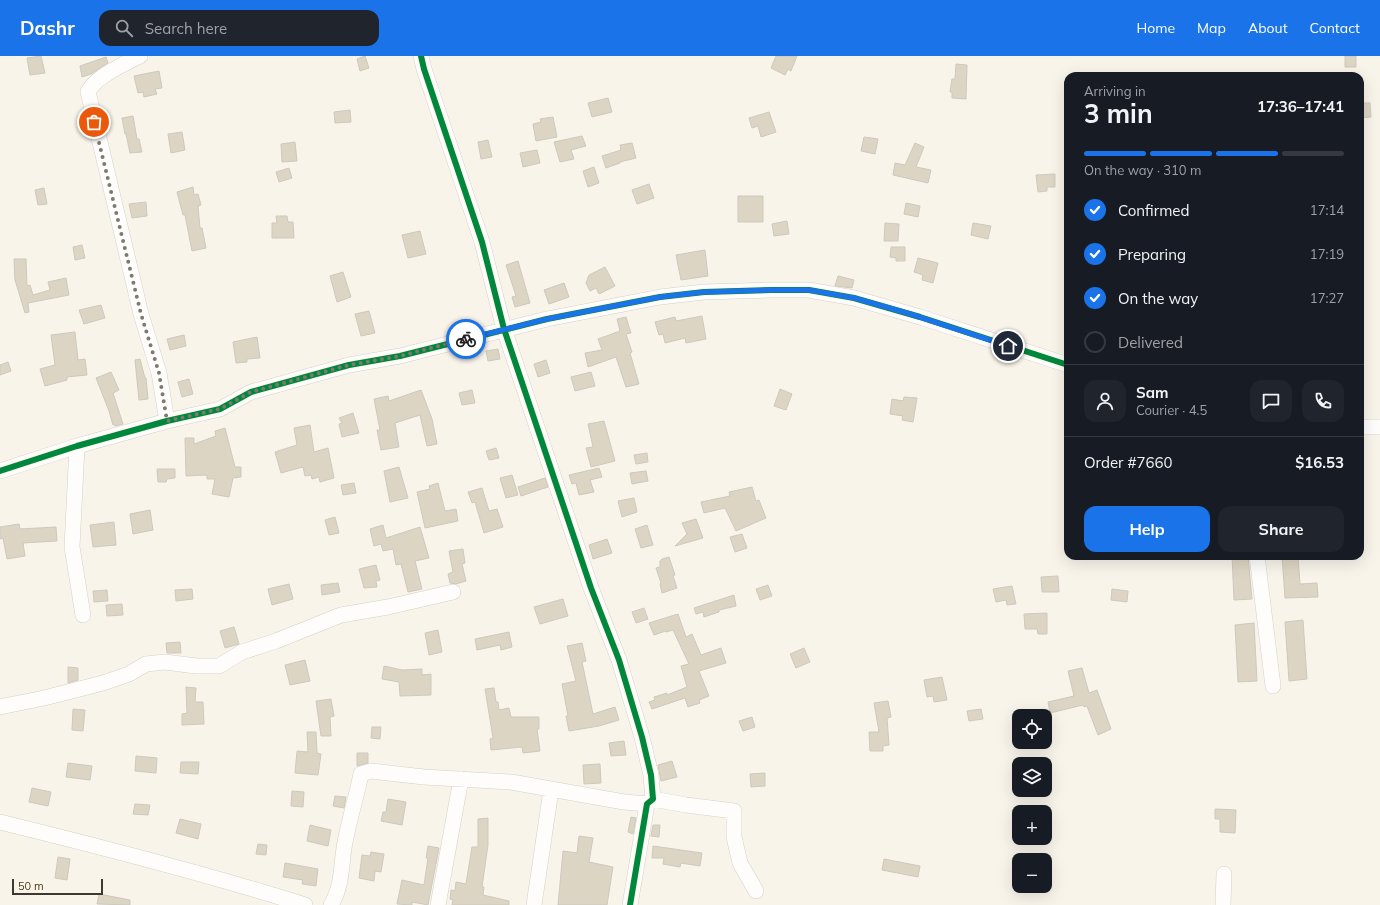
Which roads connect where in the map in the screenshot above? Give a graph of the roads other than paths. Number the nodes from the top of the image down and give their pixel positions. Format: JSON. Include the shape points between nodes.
{"nodes":[{"id":1,"x":140,"y":56,"type":"edge"},
{"id":2,"x":421,"y":56,"type":"edge"},
{"id":3,"x":504,"y":329,"type":"junction"},
{"id":4,"x":1064,"y":364,"type":"edge"},
{"id":5,"x":167,"y":421,"type":"junction"},
{"id":6,"x":1364,"y":427,"type":"edge"},
{"id":7,"x":1380,"y":427,"type":"edge"},
{"id":8,"x":77,"y":446,"type":"junction"},
{"id":9,"x":0,"y":471,"type":"edge"},
{"id":10,"x":1257,"y":560,"type":"edge"},
{"id":11,"x":453,"y":592,"type":"dead end"},
{"id":12,"x":83,"y":615,"type":"dead end"},
{"id":13,"x":1273,"y":686,"type":"dead end"},
{"id":14,"x":0,"y":707,"type":"edge"},
{"id":15,"x":461,"y":780,"type":"junction"},
{"id":16,"x":551,"y":790,"type":"junction"},
{"id":17,"x":650,"y":801,"type":"junction"},
{"id":18,"x":0,"y":822,"type":"edge"},
{"id":19,"x":1224,"y":874,"type":"dead end"},
{"id":20,"x":756,"y":891,"type":"dead end"},
{"id":21,"x":305,"y":905,"type":"edge"},
{"id":22,"x":331,"y":905,"type":"edge"},
{"id":23,"x":438,"y":905,"type":"edge"},
{"id":24,"x":534,"y":905,"type":"edge"},
{"id":25,"x":630,"y":905,"type":"edge"},
{"id":26,"x":1223,"y":905,"type":"edge"}],
"edges":[{"from":1,"to":5,"type":"street","via":[[102,78],[91,86],[88,92],[141,314],[159,373]]},
{"from":2,"to":3,"type":"street","via":[[482,242]]},
{"from":3,"to":4,"type":"street","via":[[660,297],[704,292],[809,290],[854,298],[920,317]]},
{"from":3,"to":5,"type":"street","via":[[400,356],[342,367],[251,392],[220,409]]},
{"from":3,"to":17,"type":"street","via":[[590,588],[619,660],[651,775]]},
{"from":5,"to":8,"type":"street"},
{"from":6,"to":7,"type":"street"},
{"from":8,"to":9,"type":"street"},
{"from":8,"to":12,"type":"street","via":[[72,547]]},
{"from":10,"to":13,"type":"street"},
{"from":11,"to":14,"type":"street","via":[[341,615],[242,652],[219,666],[165,662],[146,664],[129,674],[103,683]]},
{"from":15,"to":16,"type":"street","via":[[511,782]]},
{"from":15,"to":22,"type":"street","via":[[371,771],[361,774],[344,848],[341,881]]},
{"from":15,"to":23,"type":"street"},
{"from":16,"to":17,"type":"street","via":[[624,802]]},
{"from":16,"to":24,"type":"street"},
{"from":17,"to":20,"type":"street","via":[[734,811],[734,837],[740,863]]},
{"from":17,"to":25,"type":"street"},
{"from":18,"to":21,"type":"street"},
{"from":19,"to":26,"type":"street"}]}
